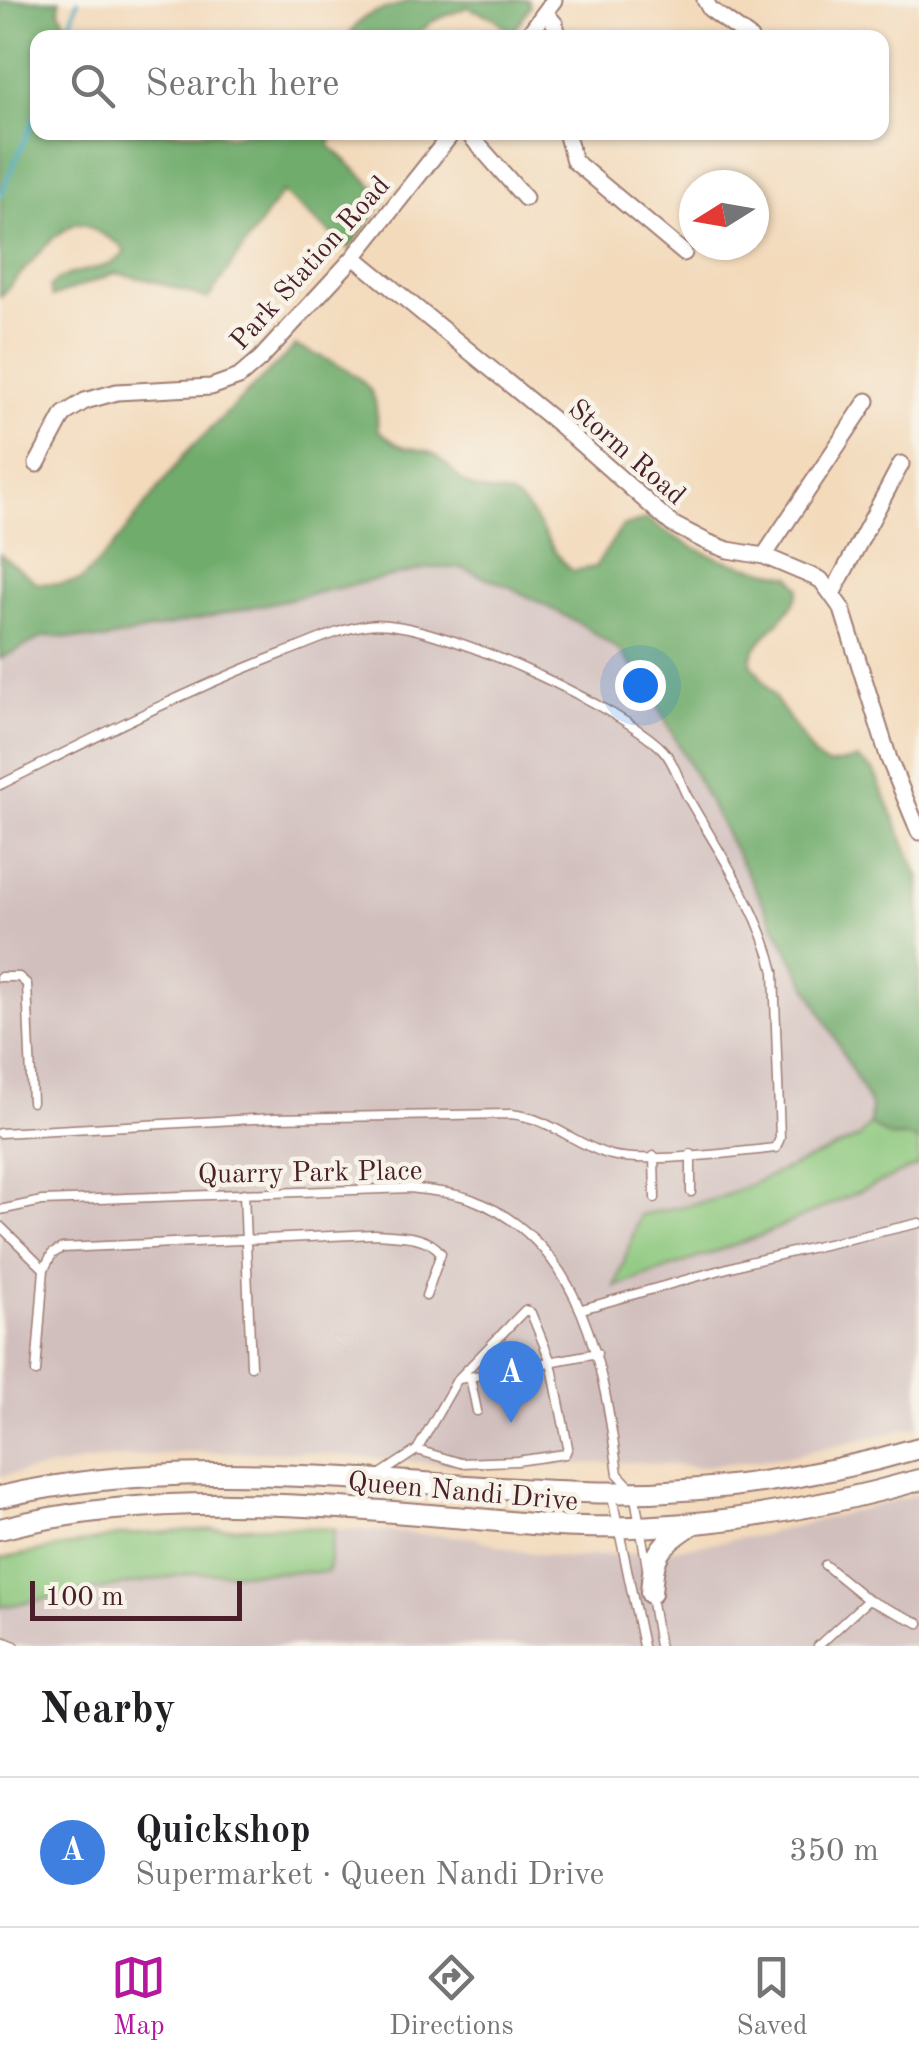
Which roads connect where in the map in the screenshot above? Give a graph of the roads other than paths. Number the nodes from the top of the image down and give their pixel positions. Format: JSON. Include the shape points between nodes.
{"nodes":[{"id":1,"x":705,"y":0,"type":"edge"},
{"id":2,"x":550,"y":6,"type":"edge"},
{"id":3,"x":532,"y":30,"type":"edge"},
{"id":4,"x":557,"y":30,"type":"edge"},
{"id":5,"x":739,"y":30,"type":"edge"},
{"id":6,"x":447,"y":140,"type":"edge"},
{"id":7,"x":475,"y":140,"type":"edge"},
{"id":8,"x":568,"y":140,"type":"edge"},
{"id":9,"x":525,"y":198,"type":"dead end"},
{"id":10,"x":679,"y":249,"type":"edge"},
{"id":11,"x":354,"y":257,"type":"junction"},
{"id":12,"x":867,"y":400,"type":"dead end"},
{"id":13,"x":38,"y":464,"type":"dead end"},
{"id":14,"x":902,"y":464,"type":"dead end"},
{"id":15,"x":764,"y":556,"type":"junction"},
{"id":16,"x":833,"y":592,"type":"junction"},
{"id":17,"x":0,"y":785,"type":"edge"},
{"id":18,"x":919,"y":832,"type":"edge"},
{"id":19,"x":0,"y":977,"type":"edge"},
{"id":20,"x":32,"y":1102,"type":"dead end"},
{"id":21,"x":0,"y":1133,"type":"edge"},
{"id":22,"x":690,"y":1154,"type":"junction"},
{"id":23,"x":654,"y":1156,"type":"junction"},
{"id":24,"x":691,"y":1192,"type":"dead end"},
{"id":25,"x":244,"y":1193,"type":"junction"},
{"id":26,"x":655,"y":1198,"type":"dead end"},
{"id":27,"x":0,"y":1210,"type":"edge"},
{"id":28,"x":919,"y":1224,"type":"edge"},
{"id":29,"x":0,"y":1226,"type":"edge"},
{"id":30,"x":246,"y":1241,"type":"junction"},
{"id":31,"x":44,"y":1269,"type":"junction"},
{"id":32,"x":426,"y":1296,"type":"dead end"},
{"id":33,"x":582,"y":1309,"type":"junction"},
{"id":34,"x":596,"y":1353,"type":"junction"},
{"id":35,"x":551,"y":1362,"type":"junction"},
{"id":36,"x":251,"y":1366,"type":"dead end"},
{"id":37,"x":36,"y":1372,"type":"dead end"},
{"id":38,"x":470,"y":1378,"type":"junction"},
{"id":39,"x":457,"y":1380,"type":"junction"},
{"id":40,"x":476,"y":1411,"type":"dead end"},
{"id":41,"x":484,"y":1448,"type":"dead end"},
{"id":42,"x":919,"y":1448,"type":"edge"},
{"id":43,"x":418,"y":1450,"type":"junction"},
{"id":44,"x":486,"y":1462,"type":"junction"},
{"id":45,"x":368,"y":1480,"type":"junction"},
{"id":46,"x":919,"y":1480,"type":"edge"},
{"id":47,"x":615,"y":1483,"type":"junction"},
{"id":48,"x":634,"y":1491,"type":"junction"},
{"id":49,"x":0,"y":1497,"type":"edge"},
{"id":50,"x":693,"y":1524,"type":"junction"},
{"id":51,"x":640,"y":1526,"type":"junction"},
{"id":52,"x":616,"y":1527,"type":"junction"},
{"id":53,"x":0,"y":1529,"type":"edge"},
{"id":54,"x":825,"y":1565,"type":"dead end"},
{"id":55,"x":651,"y":1593,"type":"junction"},
{"id":56,"x":868,"y":1600,"type":"junction"},
{"id":57,"x":919,"y":1624,"type":"edge"},
{"id":58,"x":0,"y":1640,"type":"edge"},
{"id":59,"x":15,"y":1646,"type":"edge"},
{"id":60,"x":643,"y":1646,"type":"edge"},
{"id":61,"x":659,"y":1646,"type":"edge"},
{"id":62,"x":818,"y":1646,"type":"edge"}],
"edges":[{"from":1,"to":5,"type":"street"},
{"from":2,"to":3,"type":"street"},
{"from":2,"to":4,"type":"street"},
{"from":6,"to":11,"type":"street","name":"Park Station Road"},
{"from":7,"to":9,"type":"street"},
{"from":8,"to":10,"type":"street","via":[[574,162]]},
{"from":11,"to":13,"type":"street","name":"Park Station Road","via":[[239,377],[211,387],[116,392],[85,401],[64,414]]},
{"from":11,"to":15,"type":"street","name":"Storm Road","via":[[672,524],[728,550]]},
{"from":12,"to":15,"type":"street"},
{"from":14,"to":16,"type":"street"},
{"from":15,"to":16,"type":"street","name":"Storm Road","via":[[810,573]]},
{"from":16,"to":18,"type":"street"},
{"from":17,"to":22,"type":"lane","via":[[256,664],[362,626],[392,623],[580,694],[665,752],[772,962],[776,1148]]},
{"from":19,"to":20,"type":"lane","via":[[20,977],[27,984]]},
{"from":21,"to":23,"type":"lane","via":[[510,1114],[542,1120],[614,1156]]},
{"from":22,"to":23,"type":"lane"},
{"from":22,"to":24,"type":"lane"},
{"from":23,"to":26,"type":"lane"},
{"from":25,"to":27,"type":"lane","name":"Quarry Park Place","via":[[42,1201]]},
{"from":25,"to":30,"type":"lane"},
{"from":25,"to":33,"type":"lane","name":"Quarry Park Place","via":[[411,1188],[469,1198],[525,1229]]},
{"from":28,"to":33,"type":"lane"},
{"from":29,"to":31,"type":"lane"},
{"from":30,"to":31,"type":"lane","via":[[67,1247],[52,1254]]},
{"from":30,"to":32,"type":"lane","via":[[376,1234],[419,1239],[442,1257]]},
{"from":30,"to":36,"type":"lane"},
{"from":31,"to":37,"type":"lane"},
{"from":33,"to":34,"type":"lane","name":"Quarry Park Place"},
{"from":34,"to":35,"type":"lane"},
{"from":34,"to":47,"type":"lane","name":"Quarry Park Place"},
{"from":35,"to":38,"type":"lane"},
{"from":35,"to":39,"type":"lane","via":[[525,1310]]},
{"from":35,"to":44,"type":"lane","via":[[568,1447],[562,1456]]},
{"from":38,"to":39,"type":"lane"},
{"from":38,"to":40,"type":"lane"},
{"from":39,"to":43,"type":"lane"},
{"from":41,"to":44,"type":"lane"},
{"from":42,"to":48,"type":"main road","name":"Queen Nandi Drive","via":[[790,1480]]},
{"from":43,"to":44,"type":"lane","via":[[454,1462]]},
{"from":43,"to":45,"type":"lane"},
{"from":45,"to":47,"type":"main road","name":"Queen Nandi Drive"},
{"from":45,"to":49,"type":"main road","name":"Queen Nandi Drive","via":[[167,1476],[79,1482]]},
{"from":46,"to":50,"type":"main road","name":"Queen Nandi Drive","via":[[841,1502]]},
{"from":47,"to":48,"type":"main road","name":"Queen Nandi Drive"},
{"from":47,"to":52,"type":"lane","name":"Quarry Park Place"},
{"from":48,"to":51,"type":"lane"},
{"from":50,"to":51,"type":"main road","name":"Queen Nandi Drive"},
{"from":50,"to":55,"type":"main road","via":[[660,1547]]},
{"from":51,"to":52,"type":"main road","name":"Queen Nandi Drive"},
{"from":51,"to":55,"type":"lane"},
{"from":52,"to":53,"type":"main road","name":"Queen Nandi Drive","via":[[240,1502],[73,1514]]},
{"from":52,"to":60,"type":"lane","name":"Quarry Park Place"},
{"from":54,"to":56,"type":"lane"},
{"from":55,"to":61,"type":"lane"},
{"from":56,"to":57,"type":"lane"},
{"from":56,"to":62,"type":"lane"},
{"from":58,"to":59,"type":"lane"}]}
